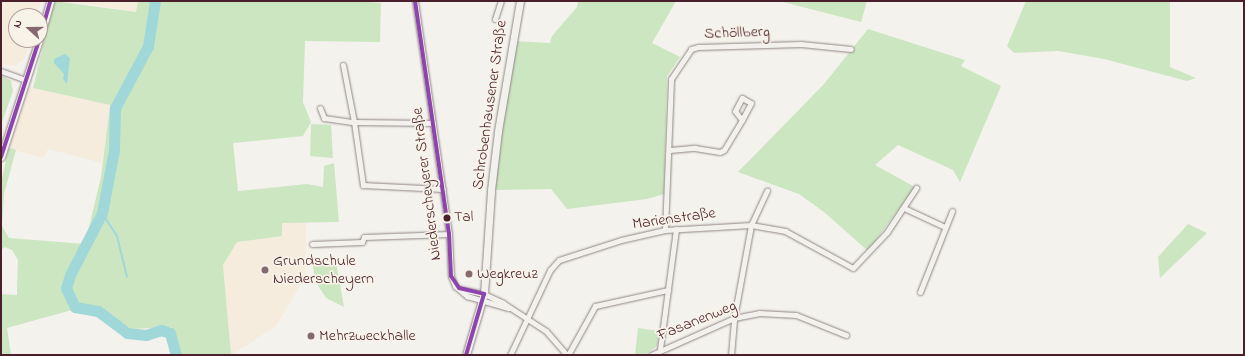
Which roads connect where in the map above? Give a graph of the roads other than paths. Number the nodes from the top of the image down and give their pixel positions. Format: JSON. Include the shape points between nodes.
{"nodes":[{"id":1,"x":415,"y":1,"type":"edge"},
{"id":2,"x":501,"y":1,"type":"edge"},
{"id":3,"x":520,"y":1,"type":"edge"},
{"id":4,"x":495,"y":19,"type":"dead end"},
{"id":5,"x":37,"y":48,"type":"edge"},
{"id":6,"x":851,"y":49,"type":"dead end"},
{"id":7,"x":343,"y":66,"type":"dead end"},
{"id":8,"x":1,"y":71,"type":"edge"},
{"id":9,"x":26,"y":80,"type":"junction"},
{"id":10,"x":320,"y":108,"type":"dead end"},
{"id":11,"x":742,"y":120,"type":"dead end"},
{"id":12,"x":354,"y":122,"type":"junction"},
{"id":13,"x":433,"y":123,"type":"junction"},
{"id":14,"x":670,"y":150,"type":"junction"},
{"id":15,"x":1,"y":157,"type":"edge"},
{"id":16,"x":916,"y":188,"type":"dead end"},
{"id":17,"x":443,"y":189,"type":"junction"},
{"id":18,"x":767,"y":191,"type":"dead end"},
{"id":19,"x":904,"y":208,"type":"junction"},
{"id":20,"x":952,"y":211,"type":"dead end"},
{"id":21,"x":751,"y":225,"type":"junction"},
{"id":22,"x":945,"y":228,"type":"junction"},
{"id":23,"x":676,"y":229,"type":"junction"},
{"id":24,"x":666,"y":230,"type":"junction"},
{"id":25,"x":449,"y":234,"type":"junction"},
{"id":26,"x":312,"y":244,"type":"dead end"},
{"id":27,"x":460,"y":289,"type":"junction"},
{"id":28,"x":668,"y":290,"type":"junction"},
{"id":29,"x":920,"y":292,"type":"dead end"},
{"id":30,"x":484,"y":294,"type":"junction"},
{"id":31,"x":483,"y":302,"type":"junction"},
{"id":32,"x":508,"y":308,"type":"junction"},
{"id":33,"x":734,"y":318,"type":"junction"},
{"id":34,"x":528,"y":319,"type":"junction"},
{"id":35,"x":846,"y":335,"type":"dead end"},
{"id":36,"x":660,"y":349,"type":"junction"},
{"id":37,"x":466,"y":355,"type":"edge"},
{"id":38,"x":510,"y":355,"type":"edge"},
{"id":39,"x":568,"y":355,"type":"edge"},
{"id":40,"x":651,"y":355,"type":"edge"},
{"id":41,"x":731,"y":355,"type":"edge"}],
"edges":[{"from":1,"to":13,"type":"street","name":"Niederscheyerer Straße"},
{"from":2,"to":4,"type":"street"},
{"from":3,"to":30,"type":"main road","name":"Schrobenhausener Straße","via":[[498,130]]},
{"from":5,"to":9,"type":"main road"},
{"from":6,"to":14,"type":"street","name":"Schöllberg","via":[[811,44],[701,46],[691,49],[671,80]]},
{"from":7,"to":12,"type":"street"},
{"from":8,"to":9,"type":"street"},
{"from":9,"to":15,"type":"main road"},
{"from":10,"to":12,"type":"street","via":[[324,118]]},
{"from":11,"to":14,"type":"street","via":[[724,150],[720,152],[695,148]]},
{"from":12,"to":13,"type":"street"},
{"from":12,"to":17,"type":"street","via":[[363,185]]},
{"from":13,"to":17,"type":"street","name":"Niederscheyerer Straße"},
{"from":14,"to":24,"type":"street","name":"Schöllberg"},
{"from":16,"to":19,"type":"street"},
{"from":17,"to":25,"type":"street","name":"Niederscheyerer Straße"},
{"from":18,"to":21,"type":"street"},
{"from":19,"to":21,"type":"street","name":"Marienstraße","via":[[887,232],[853,268],[785,231]]},
{"from":19,"to":22,"type":"street"},
{"from":20,"to":22,"type":"street"},
{"from":21,"to":23,"type":"street","name":"Marienstraße"},
{"from":21,"to":33,"type":"street"},
{"from":22,"to":29,"type":"street"},
{"from":23,"to":24,"type":"street","name":"Marienstraße"},
{"from":23,"to":28,"type":"street"},
{"from":24,"to":34,"type":"street","name":"Marienstraße","via":[[621,240],[559,260],[550,270]]},
{"from":25,"to":26,"type":"street","via":[[364,237],[362,242]]},
{"from":25,"to":27,"type":"street","name":"Niederscheyerer Straße","via":[[451,276],[454,284]]},
{"from":27,"to":30,"type":"street"},
{"from":27,"to":31,"type":"street","name":"Niederscheyerer Straße","via":[[467,296]]},
{"from":28,"to":36,"type":"street"},
{"from":28,"to":39,"type":"street","via":[[595,306]]},
{"from":30,"to":31,"type":"main road","name":"Schrobenhausener Straße"},
{"from":30,"to":32,"type":"street"},
{"from":31,"to":32,"type":"street","name":"Niederscheyerer Straße"},
{"from":31,"to":37,"type":"main road","name":"Schrobenhausener Straße"},
{"from":32,"to":34,"type":"street"},
{"from":33,"to":35,"type":"street","name":"Fasanenweg","via":[[764,313],[789,314]]},
{"from":33,"to":36,"type":"street","name":"Fasanenweg"},
{"from":33,"to":41,"type":"street"},
{"from":34,"to":38,"type":"street","name":"Marienstraße"},
{"from":34,"to":39,"type":"street","via":[[550,334]]},
{"from":36,"to":40,"type":"street","name":"Fasanenweg"}]}
